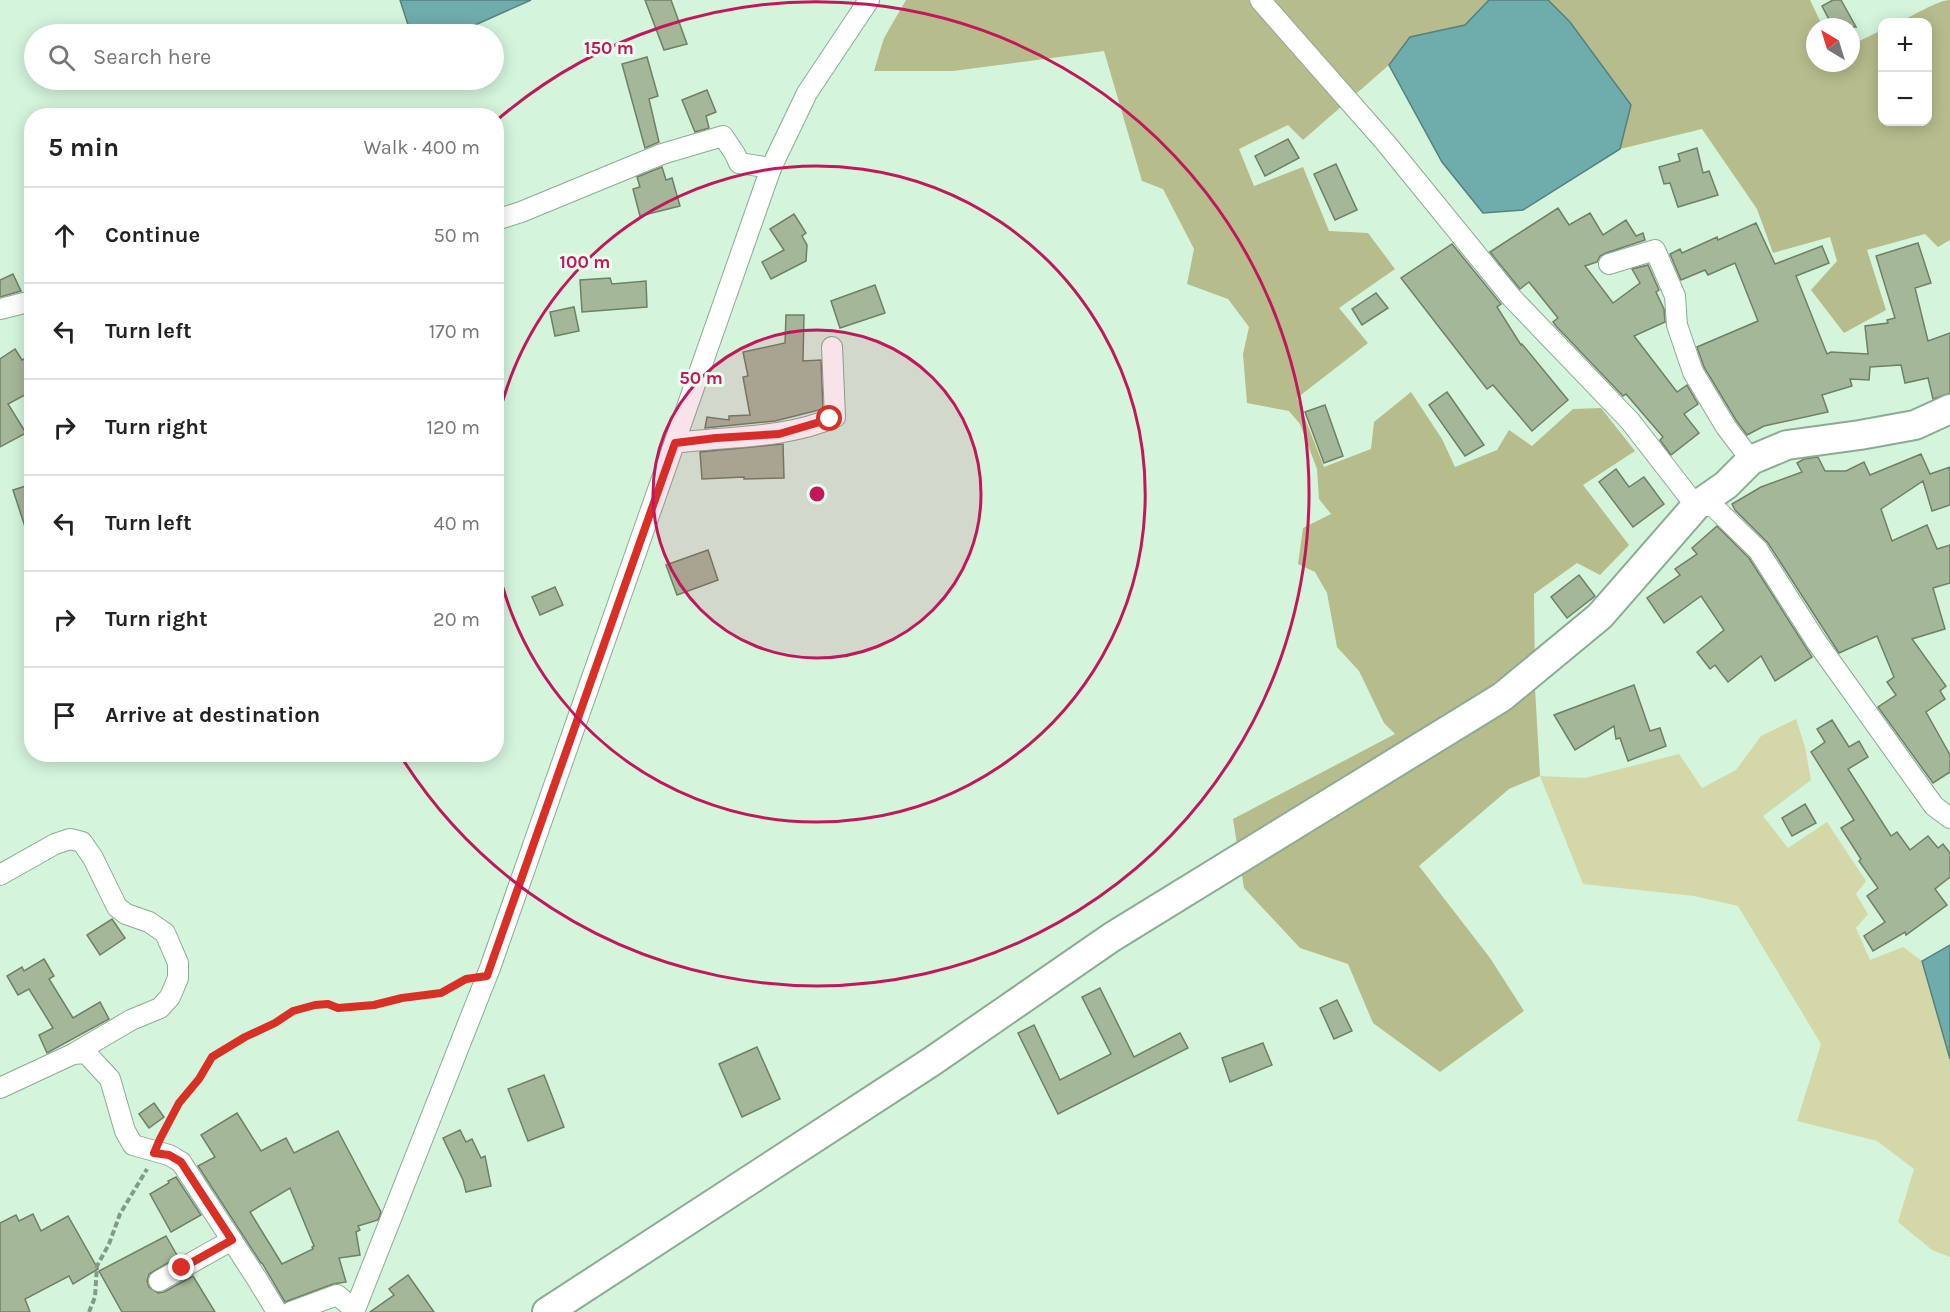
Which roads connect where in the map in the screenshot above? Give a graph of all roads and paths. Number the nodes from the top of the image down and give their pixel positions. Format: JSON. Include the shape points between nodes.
{"nodes":[{"id":1,"x":869,"y":0,"type":"edge"},
{"id":2,"x":1260,"y":0,"type":"edge"},
{"id":3,"x":771,"y":168,"type":"junction"},
{"id":4,"x":504,"y":217,"type":"edge"},
{"id":5,"x":1610,"y":264,"type":"dead end"},
{"id":6,"x":24,"y":303,"type":"edge"},
{"id":7,"x":0,"y":309,"type":"edge"},
{"id":8,"x":832,"y":346,"type":"dead end"},
{"id":9,"x":1950,"y":409,"type":"edge"},
{"id":10,"x":675,"y":443,"type":"junction"},
{"id":11,"x":1751,"y":460,"type":"junction"},
{"id":12,"x":1696,"y":506,"type":"junction"},
{"id":13,"x":1950,"y":818,"type":"edge"},
{"id":14,"x":0,"y":875,"type":"edge"},
{"id":15,"x":487,"y":976,"type":"junction"},
{"id":16,"x":73,"y":1054,"type":"junction"},
{"id":17,"x":0,"y":1088,"type":"edge"},
{"id":18,"x":154,"y":1153,"type":"junction"},
{"id":19,"x":232,"y":1240,"type":"junction"},
{"id":20,"x":159,"y":1281,"type":"dead end"},
{"id":21,"x":354,"y":1311,"type":"edge"},
{"id":22,"x":89,"y":1312,"type":"edge"},
{"id":23,"x":277,"y":1312,"type":"edge"},
{"id":24,"x":291,"y":1312,"type":"edge"},
{"id":25,"x":548,"y":1312,"type":"edge"}],
"edges":[{"from":1,"to":3,"type":"street","via":[[807,93]]},
{"from":2,"to":12,"type":"street","via":[[1334,82],[1512,298],[1630,421]]},
{"from":3,"to":4,"type":"street","via":[[739,163],[723,136],[663,154]]},
{"from":3,"to":10,"type":"street"},
{"from":5,"to":11,"type":"street","via":[[1655,250],[1675,296],[1677,325],[1692,372]]},
{"from":6,"to":7,"type":"street"},
{"from":8,"to":10,"type":"street","via":[[835,417],[779,434]]},
{"from":9,"to":11,"type":"main road","via":[[1915,425],[1787,445]]},
{"from":10,"to":15,"type":"street"},
{"from":11,"to":12,"type":"main road","via":[[1726,485]]},
{"from":12,"to":13,"type":"street","via":[[1713,506],[1758,550],[1816,641],[1934,807]]},
{"from":12,"to":25,"type":"main road","via":[[1600,616],[1503,697],[1112,937],[932,1062]]},
{"from":14,"to":16,"type":"street","via":[[55,844],[70,839],[82,842],[117,907],[165,933],[178,963],[178,978],[170,998],[160,1008]]},
{"from":15,"to":18,"type":"path","via":[[466,979],[441,993],[374,1005],[338,1008],[328,1004],[293,1011],[212,1057],[179,1103]]},
{"from":15,"to":21,"type":"street"},
{"from":16,"to":17,"type":"street"},
{"from":16,"to":18,"type":"street","via":[[86,1053],[110,1079],[133,1145]]},
{"from":18,"to":19,"type":"street","via":[[181,1162]]},
{"from":18,"to":22,"type":"path","via":[[97,1266],[95,1297]]},
{"from":19,"to":20,"type":"street"},
{"from":19,"to":23,"type":"street"},
{"from":21,"to":24,"type":"street","via":[[337,1295]]}]}
